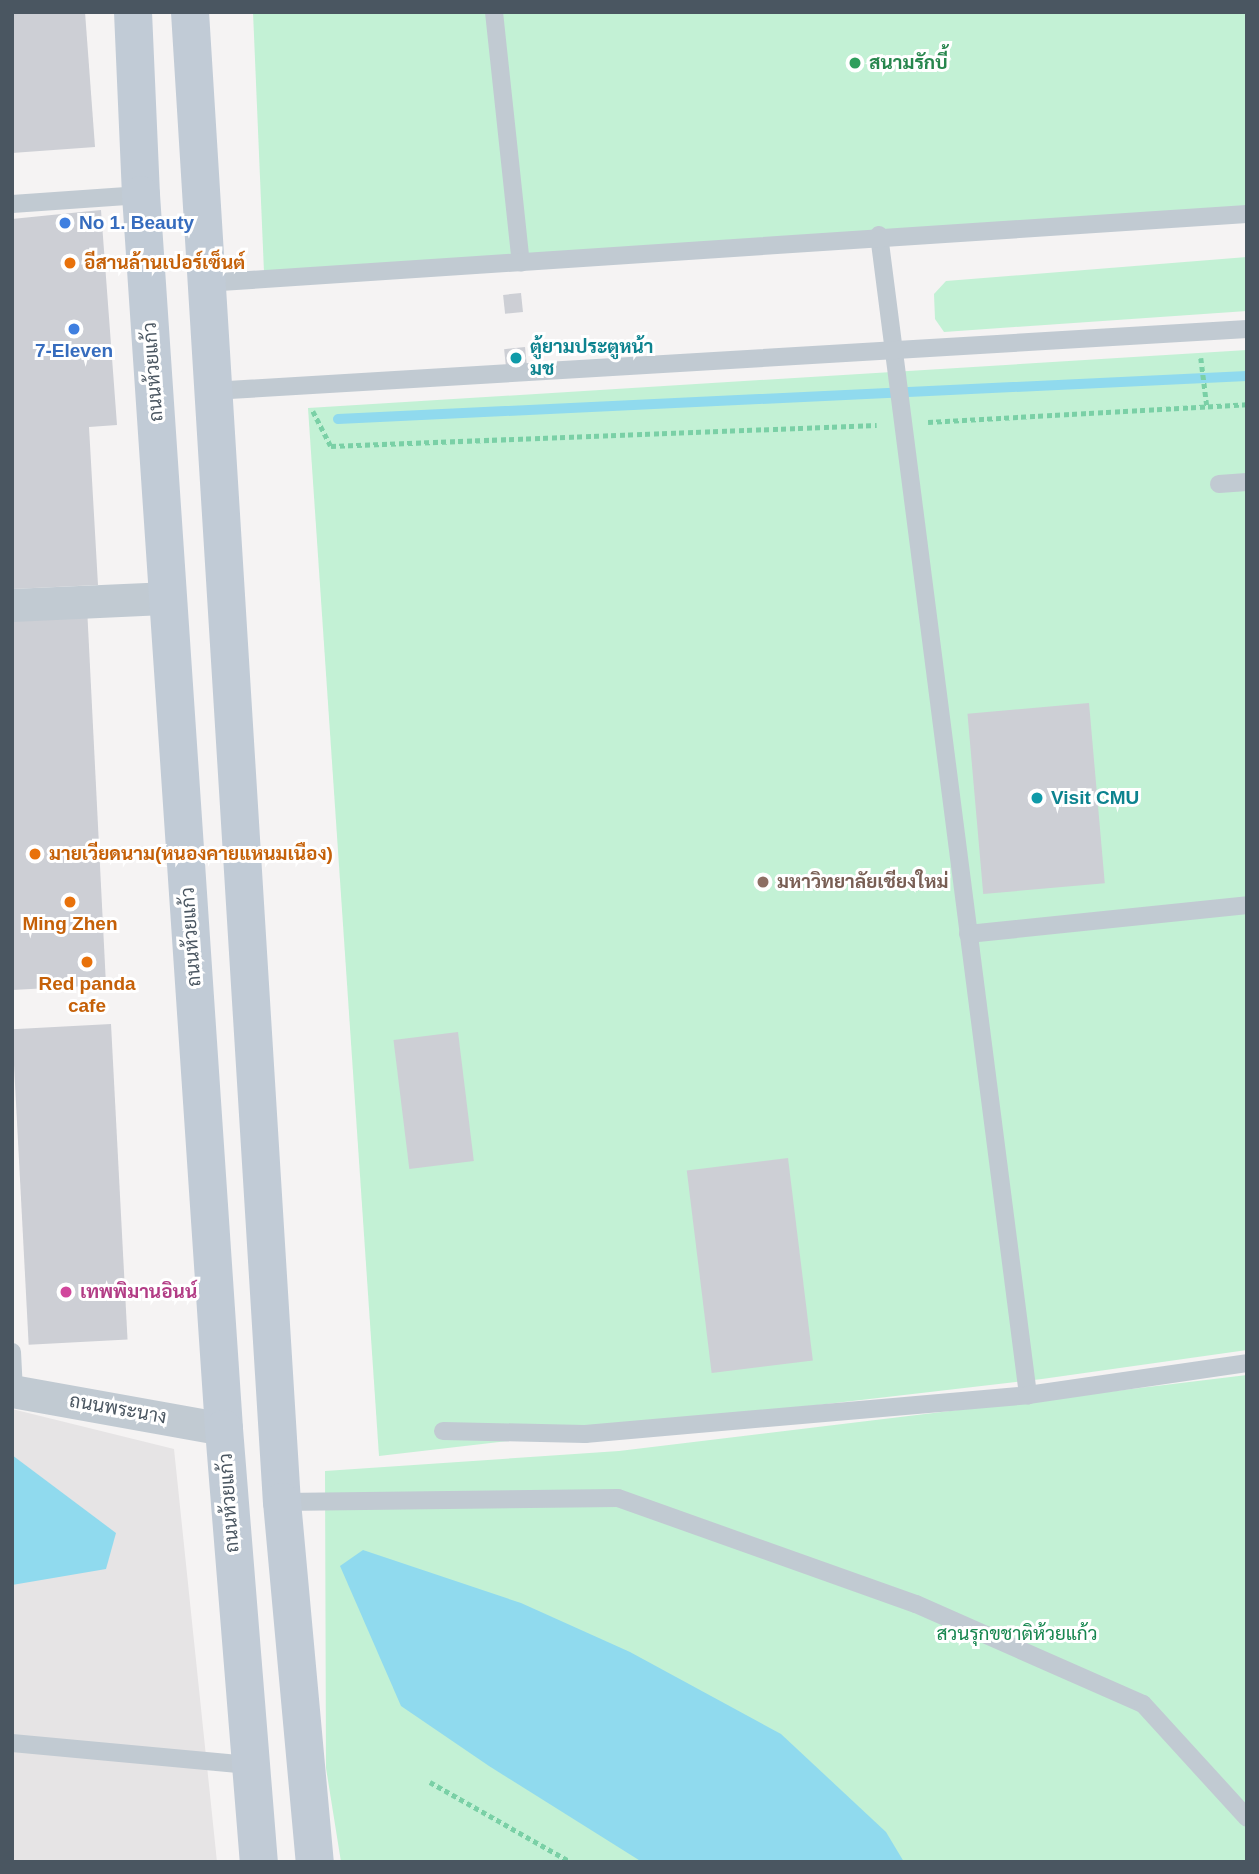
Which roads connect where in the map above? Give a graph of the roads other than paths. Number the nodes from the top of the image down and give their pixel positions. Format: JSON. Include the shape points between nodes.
{"nodes":[{"id":1,"x":133,"y":12,"type":"edge"},
{"id":2,"x":190,"y":12,"type":"edge"},
{"id":3,"x":494,"y":12,"type":"edge"},
{"id":4,"x":141,"y":195,"type":"junction"},
{"id":5,"x":12,"y":204,"type":"edge"},
{"id":6,"x":1247,"y":214,"type":"edge"},
{"id":7,"x":880,"y":235,"type":"junction"},
{"id":8,"x":521,"y":263,"type":"junction"},
{"id":9,"x":205,"y":283,"type":"junction"},
{"id":10,"x":148,"y":286,"type":"junction"},
{"id":11,"x":1247,"y":329,"type":"edge"},
{"id":12,"x":892,"y":349,"type":"junction"},
{"id":13,"x":212,"y":391,"type":"junction"},
{"id":14,"x":155,"y":394,"type":"junction"},
{"id":15,"x":1247,"y":482,"type":"edge"},
{"id":16,"x":1219,"y":484,"type":"dead end"},
{"id":17,"x":169,"y":597,"type":"junction"},
{"id":18,"x":12,"y":605,"type":"edge"},
{"id":19,"x":1247,"y":905,"type":"edge"},
{"id":20,"x":968,"y":934,"type":"junction"},
{"id":21,"x":12,"y":1352,"type":"edge"},
{"id":22,"x":1247,"y":1363,"type":"edge"},
{"id":23,"x":13,"y":1391,"type":"edge"},
{"id":24,"x":1028,"y":1395,"type":"junction"},
{"id":25,"x":224,"y":1429,"type":"junction"},
{"id":26,"x":443,"y":1431,"type":"dead end"},
{"id":27,"x":282,"y":1502,"type":"junction"},
{"id":28,"x":12,"y":1743,"type":"edge"},
{"id":29,"x":250,"y":1776,"type":"junction"},
{"id":30,"x":307,"y":1787,"type":"junction"},
{"id":31,"x":1247,"y":1818,"type":"edge"},
{"id":32,"x":259,"y":1862,"type":"edge"},
{"id":33,"x":315,"y":1862,"type":"edge"}],
"edges":[{"from":1,"to":4,"type":"main road","name":"ถนนห้วยแก้ว"},
{"from":2,"to":9,"type":"main road"},
{"from":3,"to":8,"type":"lane"},
{"from":4,"to":5,"type":"lane"},
{"from":4,"to":10,"type":"main road","name":"ถนนห้วยแก้ว"},
{"from":6,"to":7,"type":"lane"},
{"from":7,"to":8,"type":"lane"},
{"from":7,"to":12,"type":"lane"},
{"from":8,"to":9,"type":"lane"},
{"from":9,"to":10,"type":"main road"},
{"from":9,"to":13,"type":"main road"},
{"from":10,"to":14,"type":"main road","name":"ถนนห้วยแก้ว"},
{"from":11,"to":12,"type":"lane"},
{"from":12,"to":13,"type":"lane"},
{"from":12,"to":20,"type":"lane"},
{"from":13,"to":14,"type":"main road"},
{"from":13,"to":27,"type":"main road"},
{"from":14,"to":17,"type":"main road","name":"ถนนห้วยแก้ว"},
{"from":15,"to":16,"type":"lane"},
{"from":17,"to":18,"type":"street"},
{"from":17,"to":25,"type":"main road","name":"ถนนห้วยแก้ว"},
{"from":19,"to":20,"type":"lane"},
{"from":20,"to":24,"type":"lane"},
{"from":21,"to":23,"type":"lane"},
{"from":22,"to":24,"type":"lane"},
{"from":23,"to":25,"type":"street","name":"ถนนพระนาง"},
{"from":24,"to":26,"type":"lane","via":[[585,1434]]},
{"from":25,"to":29,"type":"main road","name":"ถนนห้วยแก้ว"},
{"from":27,"to":30,"type":"main road"},
{"from":27,"to":31,"type":"lane","via":[[618,1498],[916,1604],[1143,1704]]},
{"from":28,"to":29,"type":"lane"},
{"from":29,"to":30,"type":"main road"},
{"from":29,"to":32,"type":"main road","name":"ถนนห้วยแก้ว"},
{"from":30,"to":33,"type":"main road"}]}
